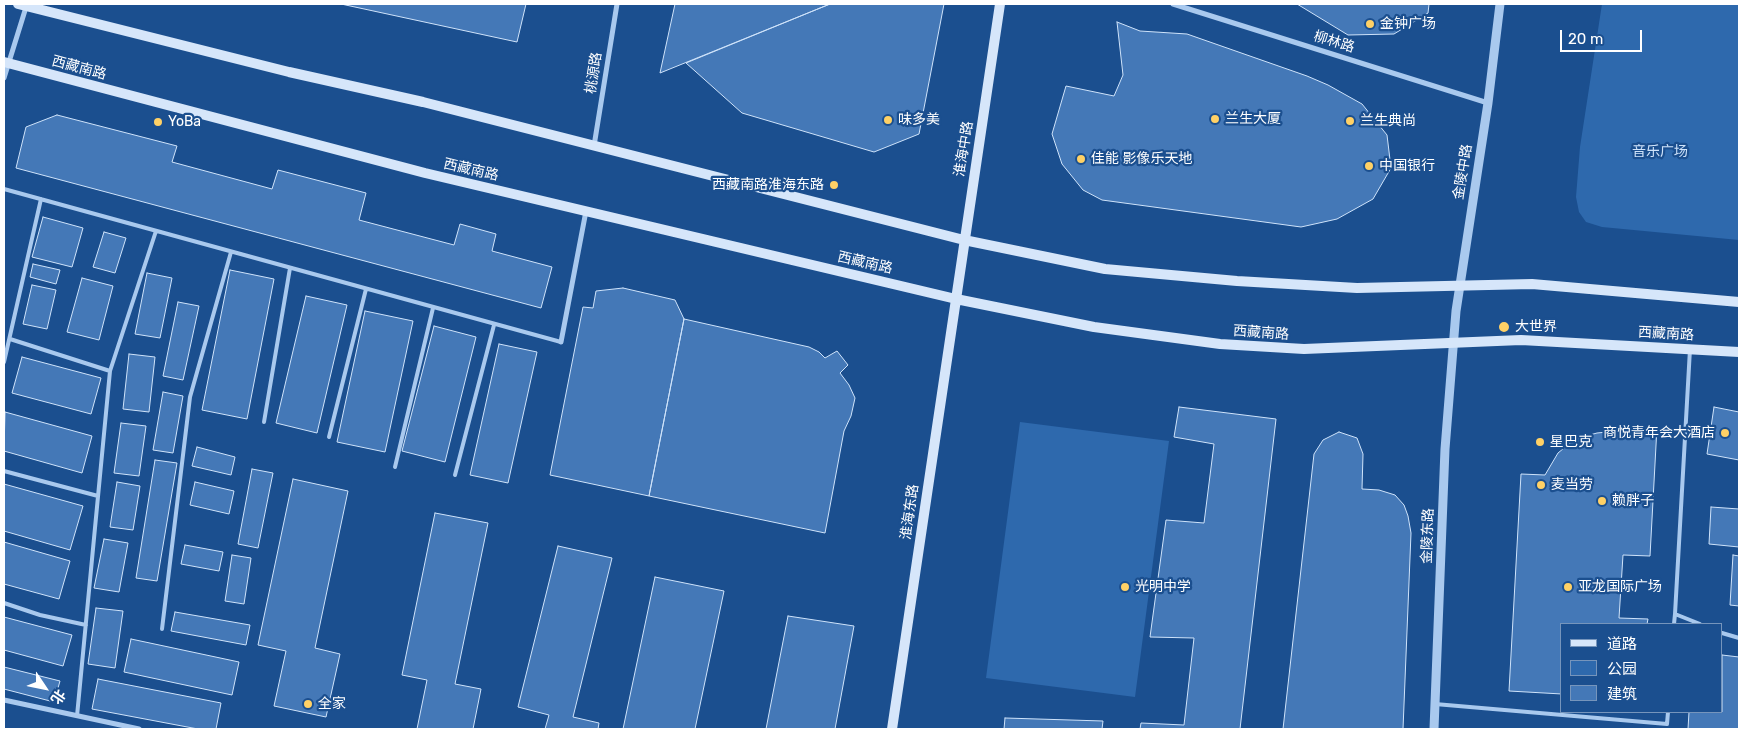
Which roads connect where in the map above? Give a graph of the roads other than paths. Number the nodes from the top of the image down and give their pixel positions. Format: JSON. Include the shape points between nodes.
{"nodes":[{"id":1,"x":24,"y":4,"type":"edge"},
{"id":2,"x":617,"y":4,"type":"edge"},
{"id":3,"x":1000,"y":4,"type":"edge"},
{"id":4,"x":1172,"y":4,"type":"edge"},
{"id":5,"x":1500,"y":4,"type":"edge"},
{"id":6,"x":6,"y":63,"type":"edge"},
{"id":7,"x":4,"y":78,"type":"edge"},
{"id":8,"x":1488,"y":103,"type":"junction"},
{"id":9,"x":594,"y":146,"type":"junction"},
{"id":10,"x":4,"y":189,"type":"edge"},
{"id":11,"x":41,"y":199,"type":"junction"},
{"id":12,"x":586,"y":212,"type":"junction"},
{"id":13,"x":156,"y":231,"type":"junction"},
{"id":14,"x":964,"y":240,"type":"junction"},
{"id":15,"x":231,"y":252,"type":"junction"},
{"id":16,"x":290,"y":268,"type":"junction"},
{"id":17,"x":1460,"y":287,"type":"junction"},
{"id":18,"x":366,"y":289,"type":"junction"},
{"id":19,"x":956,"y":298,"type":"junction"},
{"id":20,"x":1739,"y":302,"type":"edge"},
{"id":21,"x":433,"y":308,"type":"junction"},
{"id":22,"x":494,"y":325,"type":"junction"},
{"id":23,"x":10,"y":339,"type":"junction"},
{"id":24,"x":561,"y":342,"type":"joint"},
{"id":25,"x":1453,"y":344,"type":"junction"},
{"id":26,"x":1690,"y":350,"type":"junction"},
{"id":27,"x":1739,"y":352,"type":"edge"},
{"id":28,"x":4,"y":362,"type":"edge"},
{"id":29,"x":110,"y":371,"type":"junction"},
{"id":30,"x":264,"y":422,"type":"dead end"},
{"id":31,"x":329,"y":437,"type":"dead end"},
{"id":32,"x":395,"y":467,"type":"dead end"},
{"id":33,"x":4,"y":471,"type":"edge"},
{"id":34,"x":455,"y":475,"type":"dead end"},
{"id":35,"x":98,"y":496,"type":"junction"},
{"id":36,"x":4,"y":603,"type":"edge"},
{"id":37,"x":1675,"y":614,"type":"junction"},
{"id":38,"x":1674,"y":623,"type":"edge"},
{"id":39,"x":1698,"y":623,"type":"edge"},
{"id":40,"x":86,"y":625,"type":"junction"},
{"id":41,"x":162,"y":629,"type":"dead end"},
{"id":42,"x":1723,"y":633,"type":"edge"},
{"id":43,"x":1739,"y":638,"type":"edge"},
{"id":44,"x":4,"y":700,"type":"edge"},
{"id":45,"x":1435,"y":704,"type":"junction"},
{"id":46,"x":1668,"y":713,"type":"edge"},
{"id":47,"x":77,"y":716,"type":"junction"},
{"id":48,"x":1667,"y":727,"type":"edge"},
{"id":49,"x":139,"y":729,"type":"edge"},
{"id":50,"x":892,"y":729,"type":"edge"},
{"id":51,"x":1434,"y":729,"type":"edge"}],
"edges":[{"from":1,"to":6,"type":"street"},
{"from":1,"to":9,"type":"main road"},
{"from":2,"to":9,"type":"street","name":"桃源路"},
{"from":3,"to":14,"type":"main road","name":"淮海中路"},
{"from":4,"to":8,"type":"street","name":"柳林路"},
{"from":5,"to":8,"type":"street","name":"金陵中路"},
{"from":6,"to":7,"type":"street"},
{"from":6,"to":12,"type":"main road","name":"西藏南路"},
{"from":8,"to":17,"type":"street","name":"金陵中路"},
{"from":9,"to":14,"type":"main road"},
{"from":10,"to":11,"type":"lane"},
{"from":11,"to":13,"type":"lane"},
{"from":11,"to":23,"type":"lane"},
{"from":12,"to":19,"type":"main road","name":"西藏南路"},
{"from":12,"to":24,"type":"street"},
{"from":13,"to":15,"type":"lane"},
{"from":13,"to":29,"type":"lane"},
{"from":14,"to":17,"type":"main road","via":[[1133,271],[1357,288]]},
{"from":14,"to":19,"type":"main road","name":"淮海中路"},
{"from":15,"to":16,"type":"lane"},
{"from":15,"to":41,"type":"lane","via":[[190,397]]},
{"from":16,"to":18,"type":"lane"},
{"from":16,"to":30,"type":"lane"},
{"from":17,"to":20,"type":"main road","via":[[1532,284]]},
{"from":17,"to":25,"type":"street","name":"金陵中路"},
{"from":18,"to":21,"type":"lane"},
{"from":18,"to":31,"type":"lane"},
{"from":19,"to":25,"type":"main road","name":"西藏南路","via":[[1094,327],[1220,344],[1304,350]]},
{"from":19,"to":50,"type":"main road","name":"淮海东路"},
{"from":21,"to":22,"type":"lane"},
{"from":21,"to":32,"type":"lane"},
{"from":22,"to":24,"type":"lane"},
{"from":22,"to":34,"type":"lane"},
{"from":23,"to":28,"type":"lane"},
{"from":23,"to":29,"type":"lane"},
{"from":25,"to":26,"type":"main road","name":"西藏南路","via":[[1521,340]]},
{"from":25,"to":45,"type":"street","name":"金陵东路","via":[[1445,449]]},
{"from":26,"to":27,"type":"main road","name":"西藏南路"},
{"from":26,"to":37,"type":"lane"},
{"from":29,"to":35,"type":"lane"},
{"from":33,"to":35,"type":"lane"},
{"from":35,"to":40,"type":"lane"},
{"from":36,"to":40,"type":"lane"},
{"from":37,"to":38,"type":"lane"},
{"from":37,"to":39,"type":"lane"},
{"from":40,"to":47,"type":"lane"},
{"from":42,"to":43,"type":"lane"},
{"from":44,"to":47,"type":"street"},
{"from":45,"to":48,"type":"lane"},
{"from":45,"to":51,"type":"street","name":"金陵东路"},
{"from":46,"to":48,"type":"lane"},
{"from":47,"to":49,"type":"street"}]}
